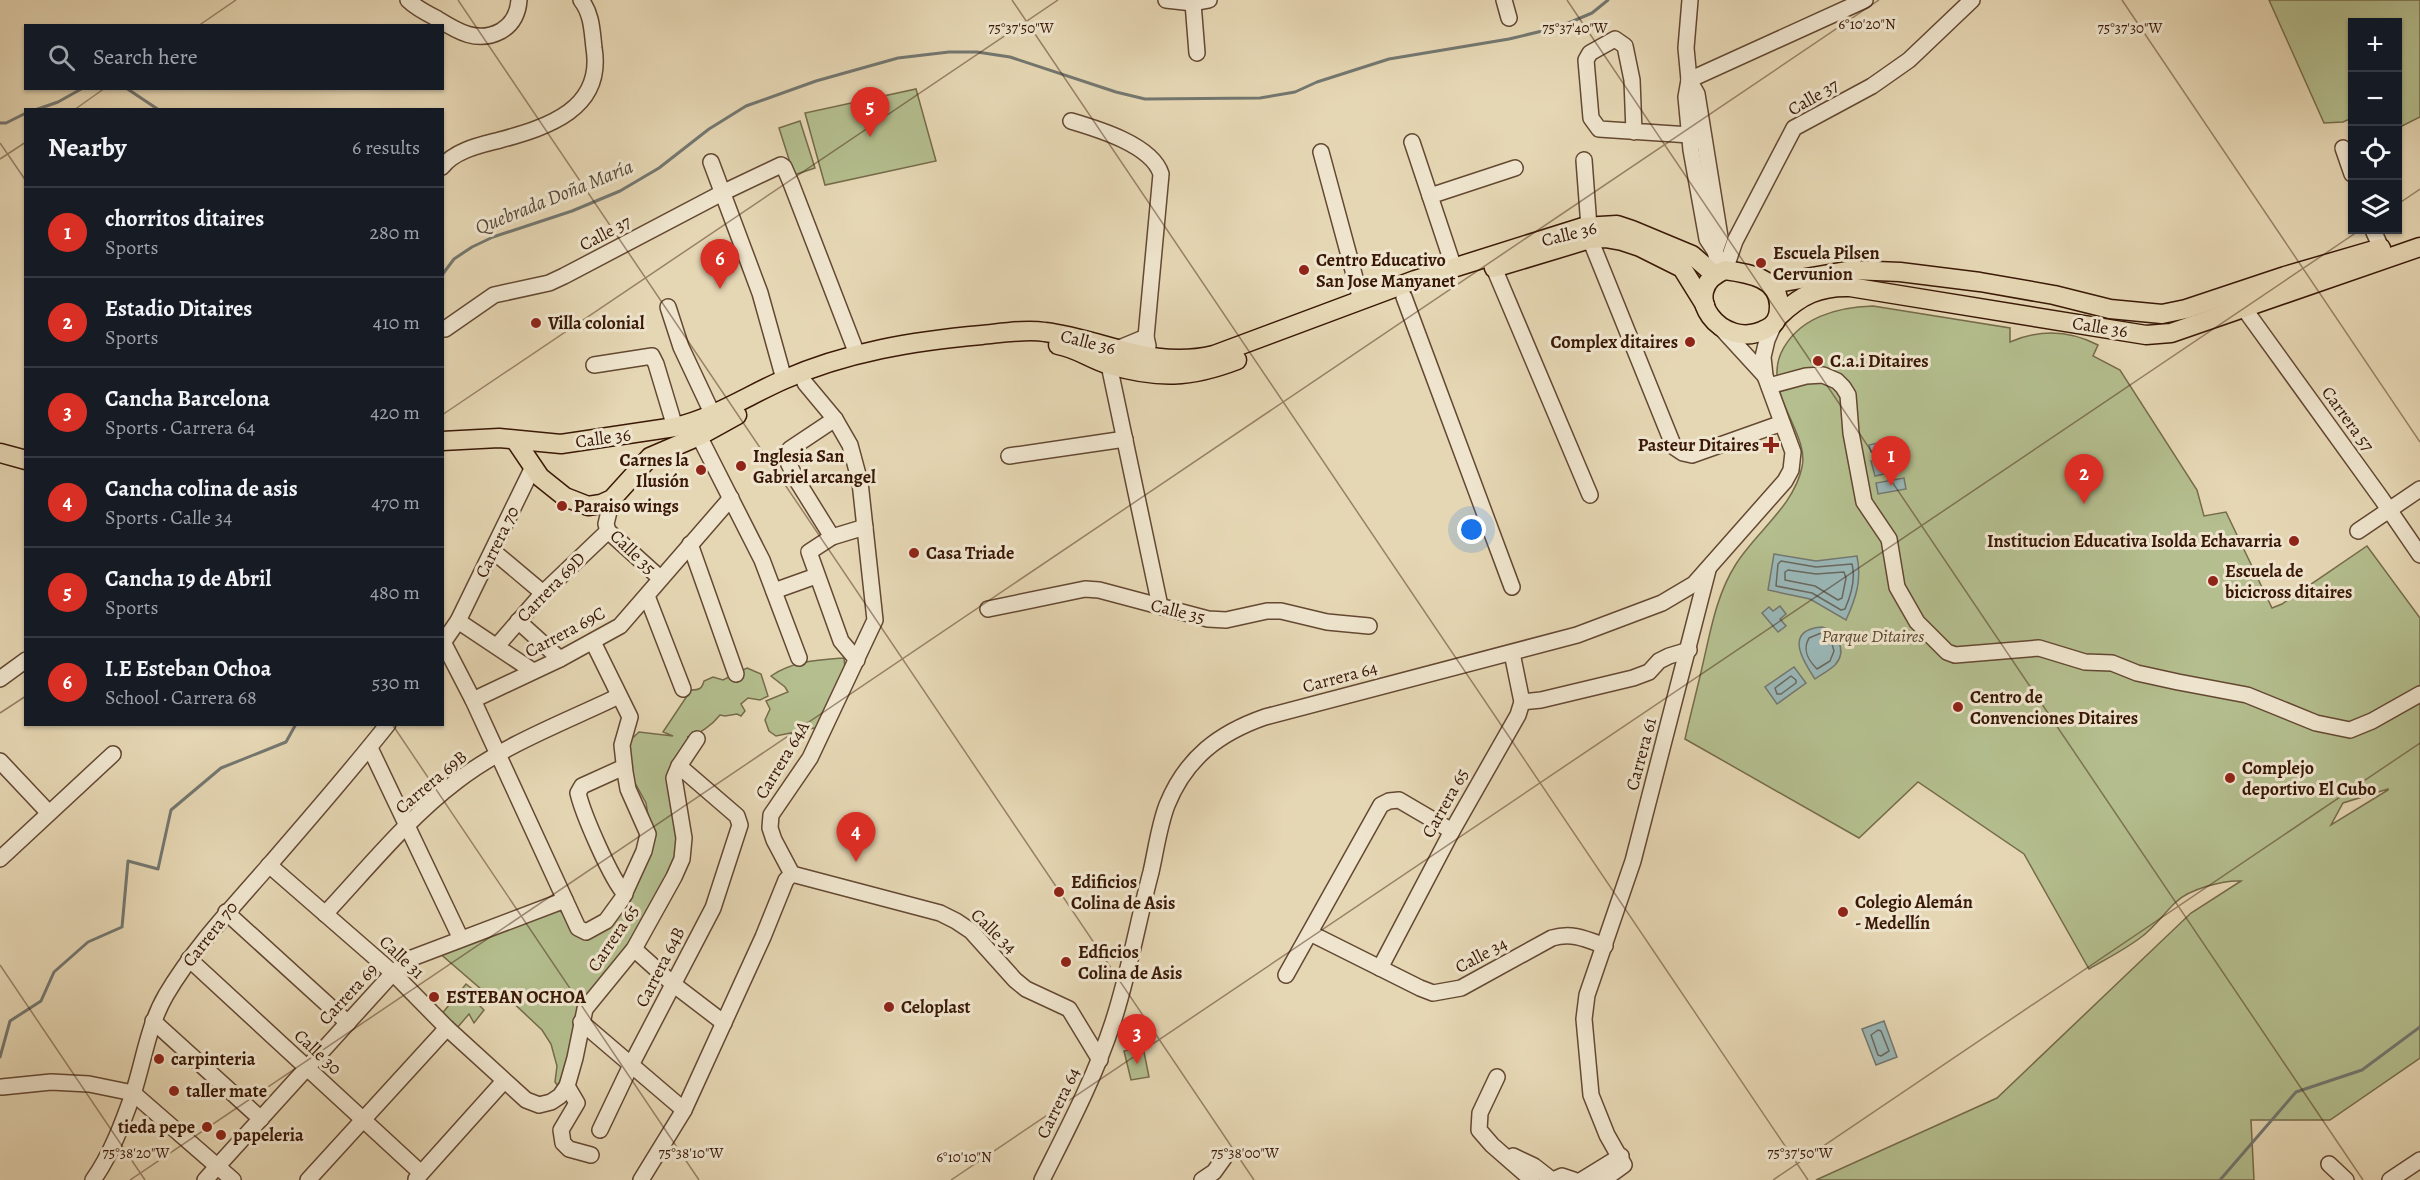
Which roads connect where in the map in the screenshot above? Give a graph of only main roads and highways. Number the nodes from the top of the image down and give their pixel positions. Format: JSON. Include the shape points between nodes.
{"nodes":[{"id":1,"x":1589,"y":233,"type":"junction"},
{"id":2,"x":2420,"y":237,"type":"edge"},
{"id":3,"x":2420,"y":247,"type":"edge"},
{"id":4,"x":1720,"y":272,"type":"junction"},
{"id":5,"x":1771,"y":284,"type":"junction"},
{"id":6,"x":1704,"y":304,"type":"junction"},
{"id":7,"x":1776,"y":321,"type":"junction"},
{"id":8,"x":1113,"y":357,"type":"junction"},
{"id":9,"x":647,"y":432,"type":"junction"},
{"id":10,"x":514,"y":440,"type":"junction"},
{"id":11,"x":444,"y":441,"type":"edge"},
{"id":12,"x":561,"y":444,"type":"junction"},
{"id":13,"x":0,"y":453,"type":"edge"},
{"id":14,"x":650,"y":457,"type":"junction"},
{"id":15,"x":24,"y":459,"type":"edge"},
{"id":16,"x":533,"y":475,"type":"junction"}],
"edges":[{"from":1,"to":4,"type":"main road","name":"Calle 36","via":[[1617,225],[1692,255]]},
{"from":1,"to":6,"type":"main road","name":"Calle 36","via":[[1640,247],[1683,268]]},
{"from":1,"to":8,"type":"main road","name":"Calle 36","via":[[1454,268],[1214,356],[1182,361]]},
{"from":1,"to":8,"type":"main road","name":"Calle 36","via":[[1209,370],[1157,375]]},
{"from":2,"to":5,"type":"main road","name":"Calle 36","via":[[2162,314],[2110,309],[2044,293],[1900,272],[1852,270]]},
{"from":3,"to":7,"type":"main road","name":"Calle 36","via":[[2171,333],[2146,335],[1888,292],[1834,287],[1805,295]]},
{"from":4,"to":5,"type":"main road","via":[[1748,274]]},
{"from":4,"to":6,"type":"main road","via":[[1707,284]]},
{"from":5,"to":7,"type":"main road","via":[[1778,297]]},
{"from":6,"to":7,"type":"main road","via":[[1721,328],[1740,335],[1756,334]]},
{"from":8,"to":9,"type":"main road","name":"Calle 36","via":[[1043,332],[924,341],[857,354],[784,379],[713,415]]},
{"from":8,"to":14,"type":"main road","name":"Calle 36","via":[[1040,342],[983,345],[859,363],[789,389]]},
{"from":9,"to":12,"type":"main road","name":"Calle 36"},
{"from":9,"to":14,"type":"main road"},
{"from":10,"to":11,"type":"main road","name":"Calle 36"},
{"from":10,"to":12,"type":"main road","name":"Calle 36"},
{"from":10,"to":16,"type":"main road"},
{"from":12,"to":16,"type":"main road","via":[[549,452]]},
{"from":13,"to":15,"type":"main road"},
{"from":14,"to":16,"type":"main road","name":"Calle 35","via":[[612,500],[601,504],[576,503]]}]}
